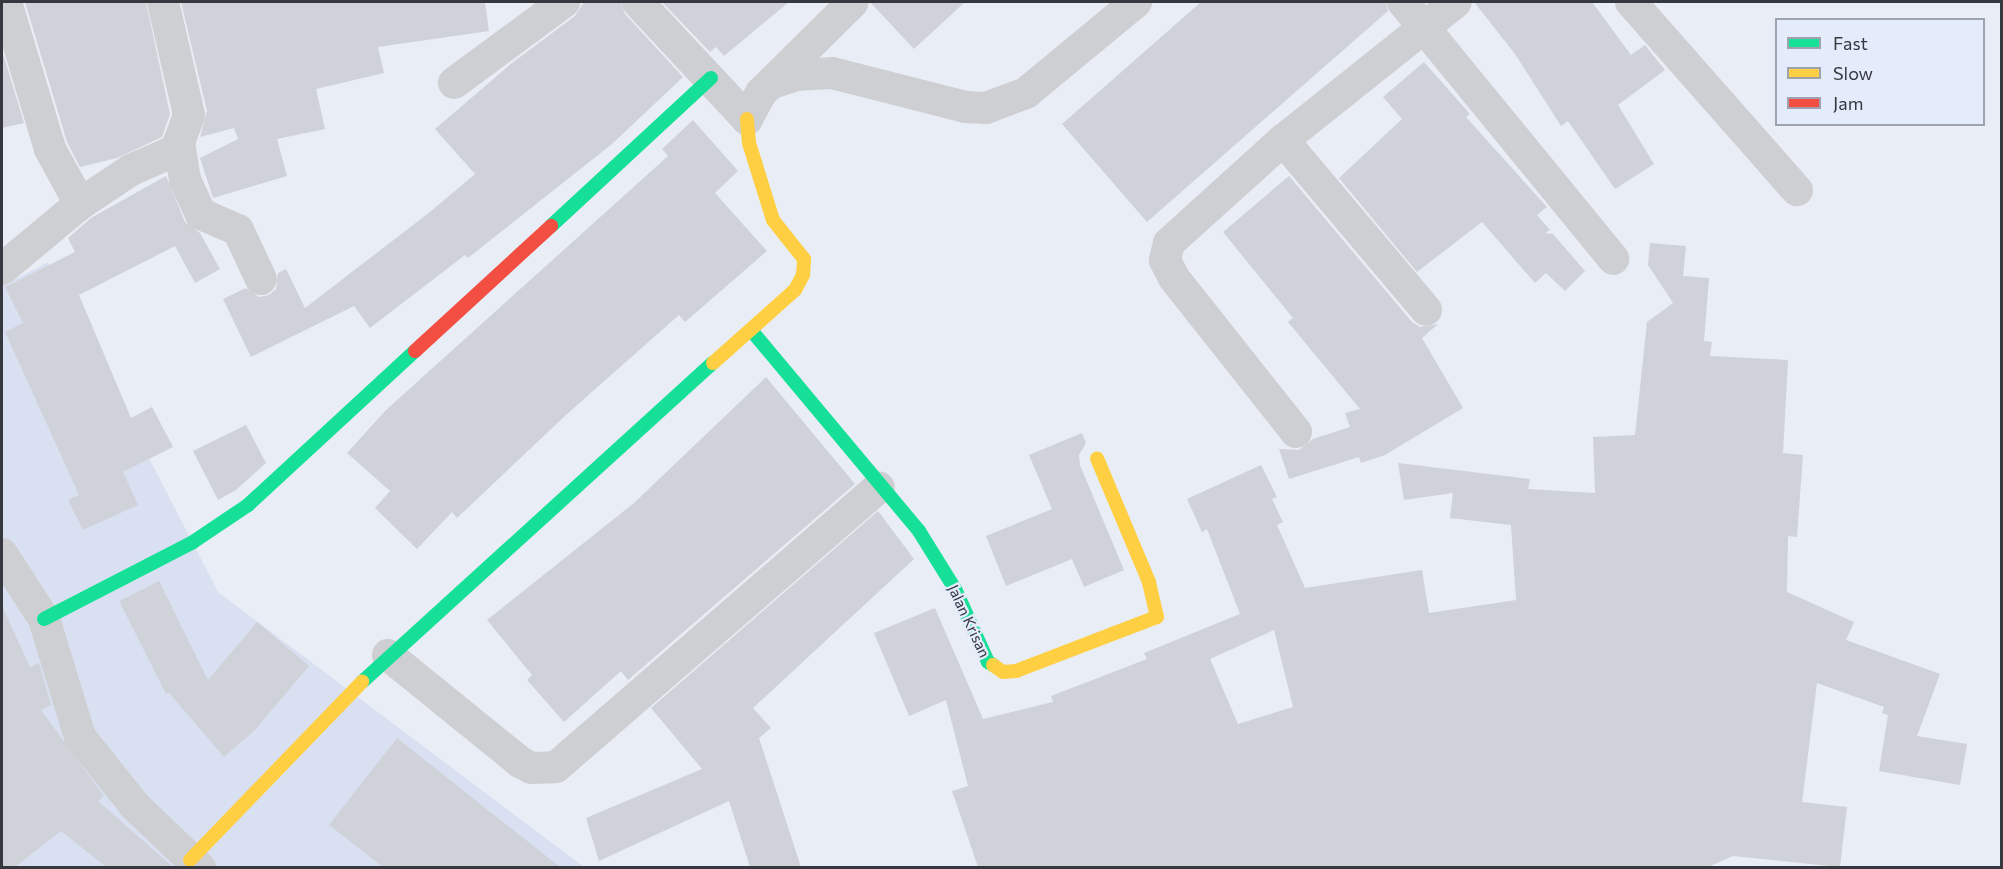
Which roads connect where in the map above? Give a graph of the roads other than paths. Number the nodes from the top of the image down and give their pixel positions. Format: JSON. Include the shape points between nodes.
{"nodes":[{"id":1,"x":6,"y":2,"type":"edge"},
{"id":2,"x":164,"y":2,"type":"edge"},
{"id":3,"x":564,"y":2,"type":"edge"},
{"id":4,"x":638,"y":2,"type":"edge"},
{"id":5,"x":853,"y":2,"type":"edge"},
{"id":6,"x":1136,"y":2,"type":"edge"},
{"id":7,"x":1403,"y":2,"type":"edge"},
{"id":8,"x":1456,"y":2,"type":"edge"},
{"id":9,"x":1631,"y":2,"type":"edge"},
{"id":10,"x":1425,"y":28,"type":"junction"},
{"id":11,"x":711,"y":78,"type":"junction"},
{"id":12,"x":775,"y":82,"type":"junction"},
{"id":13,"x":454,"y":83,"type":"dead end"},
{"id":14,"x":747,"y":119,"type":"junction"},
{"id":15,"x":1283,"y":140,"type":"junction"},
{"id":16,"x":179,"y":149,"type":"junction"},
{"id":17,"x":1797,"y":190,"type":"dead end"},
{"id":18,"x":80,"y":204,"type":"junction"},
{"id":19,"x":1613,"y":259,"type":"dead end"},
{"id":20,"x":2,"y":270,"type":"edge"},
{"id":21,"x":261,"y":279,"type":"dead end"},
{"id":22,"x":1426,"y":310,"type":"dead end"},
{"id":23,"x":751,"y":330,"type":"junction"},
{"id":24,"x":1296,"y":432,"type":"dead end"},
{"id":25,"x":1096,"y":458,"type":"dead end"},
{"id":26,"x":879,"y":487,"type":"junction"},
{"id":27,"x":2,"y":554,"type":"edge"},
{"id":28,"x":44,"y":619,"type":"junction"},
{"id":29,"x":388,"y":655,"type":"junction"},
{"id":30,"x":195,"y":863,"type":"edge"}],
"edges":[{"from":1,"to":18,"type":"street","via":[[50,149]]},
{"from":2,"to":16,"type":"street","via":[[189,115]]},
{"from":3,"to":13,"type":"street"},
{"from":4,"to":11,"type":"street"},
{"from":5,"to":12,"type":"street"},
{"from":6,"to":12,"type":"street","via":[[1026,93],[986,108],[965,107],[832,73],[796,75]]},
{"from":7,"to":10,"type":"street"},
{"from":8,"to":10,"type":"street"},
{"from":9,"to":17,"type":"street"},
{"from":10,"to":15,"type":"street"},
{"from":10,"to":19,"type":"street"},
{"from":11,"to":14,"type":"street"},
{"from":11,"to":28,"type":"street","via":[[248,505],[193,542]]},
{"from":12,"to":14,"type":"street","via":[[761,93]]},
{"from":14,"to":23,"type":"street","via":[[749,143],[773,220],[804,259],[803,275],[795,290]]},
{"from":15,"to":22,"type":"street"},
{"from":15,"to":24,"type":"street","via":[[1168,243],[1165,260],[1174,278]]},
{"from":16,"to":18,"type":"street","via":[[131,170]]},
{"from":16,"to":21,"type":"street","via":[[195,205],[208,220],[238,230]]},
{"from":18,"to":20,"type":"street"},
{"from":23,"to":26,"type":"street","name":"Jalan Krisan"},
{"from":23,"to":29,"type":"street"},
{"from":25,"to":26,"type":"street","name":"Jalan Krisan","via":[[1149,582],[1157,617],[1016,671],[1003,672],[988,662],[956,589],[919,531]]},
{"from":26,"to":29,"type":"street","via":[[556,766],[532,768],[520,762]]},
{"from":27,"to":28,"type":"street"},
{"from":28,"to":30,"type":"street","via":[[80,737],[135,806]]},
{"from":29,"to":30,"type":"street"}]}
